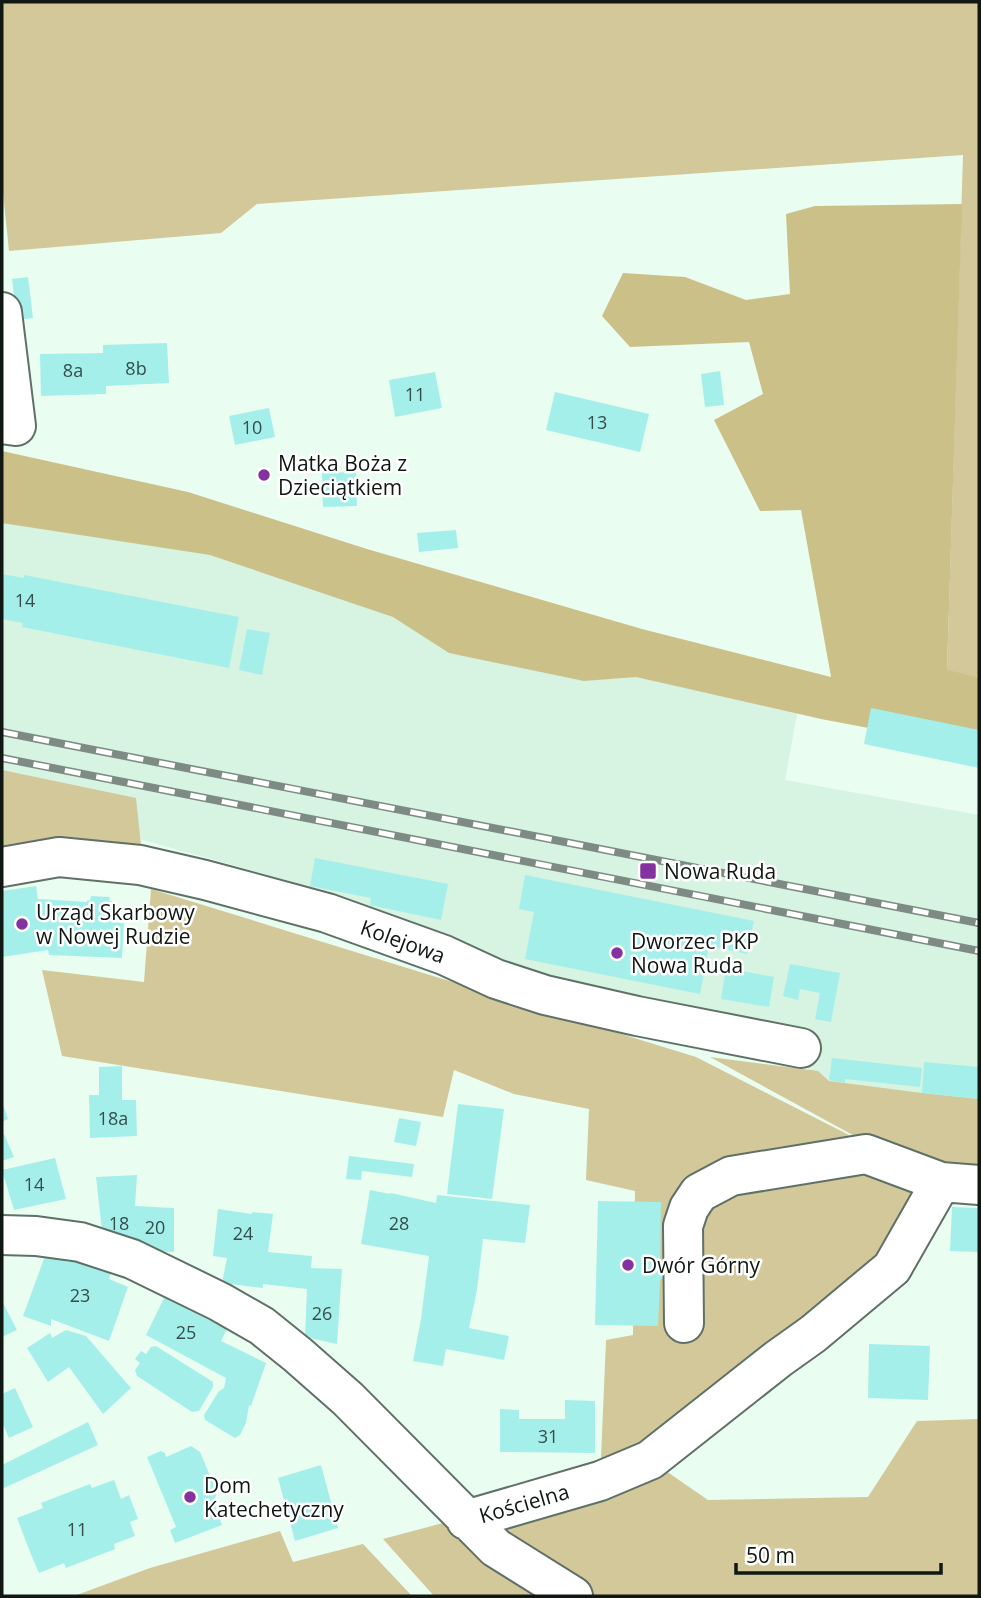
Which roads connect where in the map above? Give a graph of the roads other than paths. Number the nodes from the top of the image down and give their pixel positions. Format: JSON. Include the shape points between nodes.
{"nodes":[{"id":1,"x":2,"y":312,"type":"edge"},
{"id":2,"x":9,"y":425,"type":"edge"},
{"id":3,"x":2,"y":867,"type":"edge"},
{"id":4,"x":801,"y":1048,"type":"dead end"},
{"id":5,"x":942,"y":1182,"type":"junction"},
{"id":6,"x":979,"y":1185,"type":"edge"},
{"id":7,"x":2,"y":1235,"type":"edge"},
{"id":8,"x":684,"y":1323,"type":"dead end"},
{"id":9,"x":466,"y":1520,"type":"junction"},
{"id":10,"x":573,"y":1596,"type":"edge"}],
"edges":[{"from":1,"to":2,"type":"street"},
{"from":3,"to":4,"type":"street","name":"Kolejowa","via":[[59,857],[140,865],[327,913],[545,995]]},
{"from":5,"to":6,"type":"street"},
{"from":5,"to":8,"type":"street","via":[[866,1154],[731,1176],[699,1193],[683,1226]]},
{"from":5,"to":9,"type":"street","name":"Kościelna","via":[[892,1268],[650,1460],[600,1481]]},
{"from":7,"to":9,"type":"street","name":"Kościelna","via":[[80,1242],[132,1259],[262,1326],[348,1399]]},
{"from":9,"to":10,"type":"street","via":[[496,1548]]}]}
